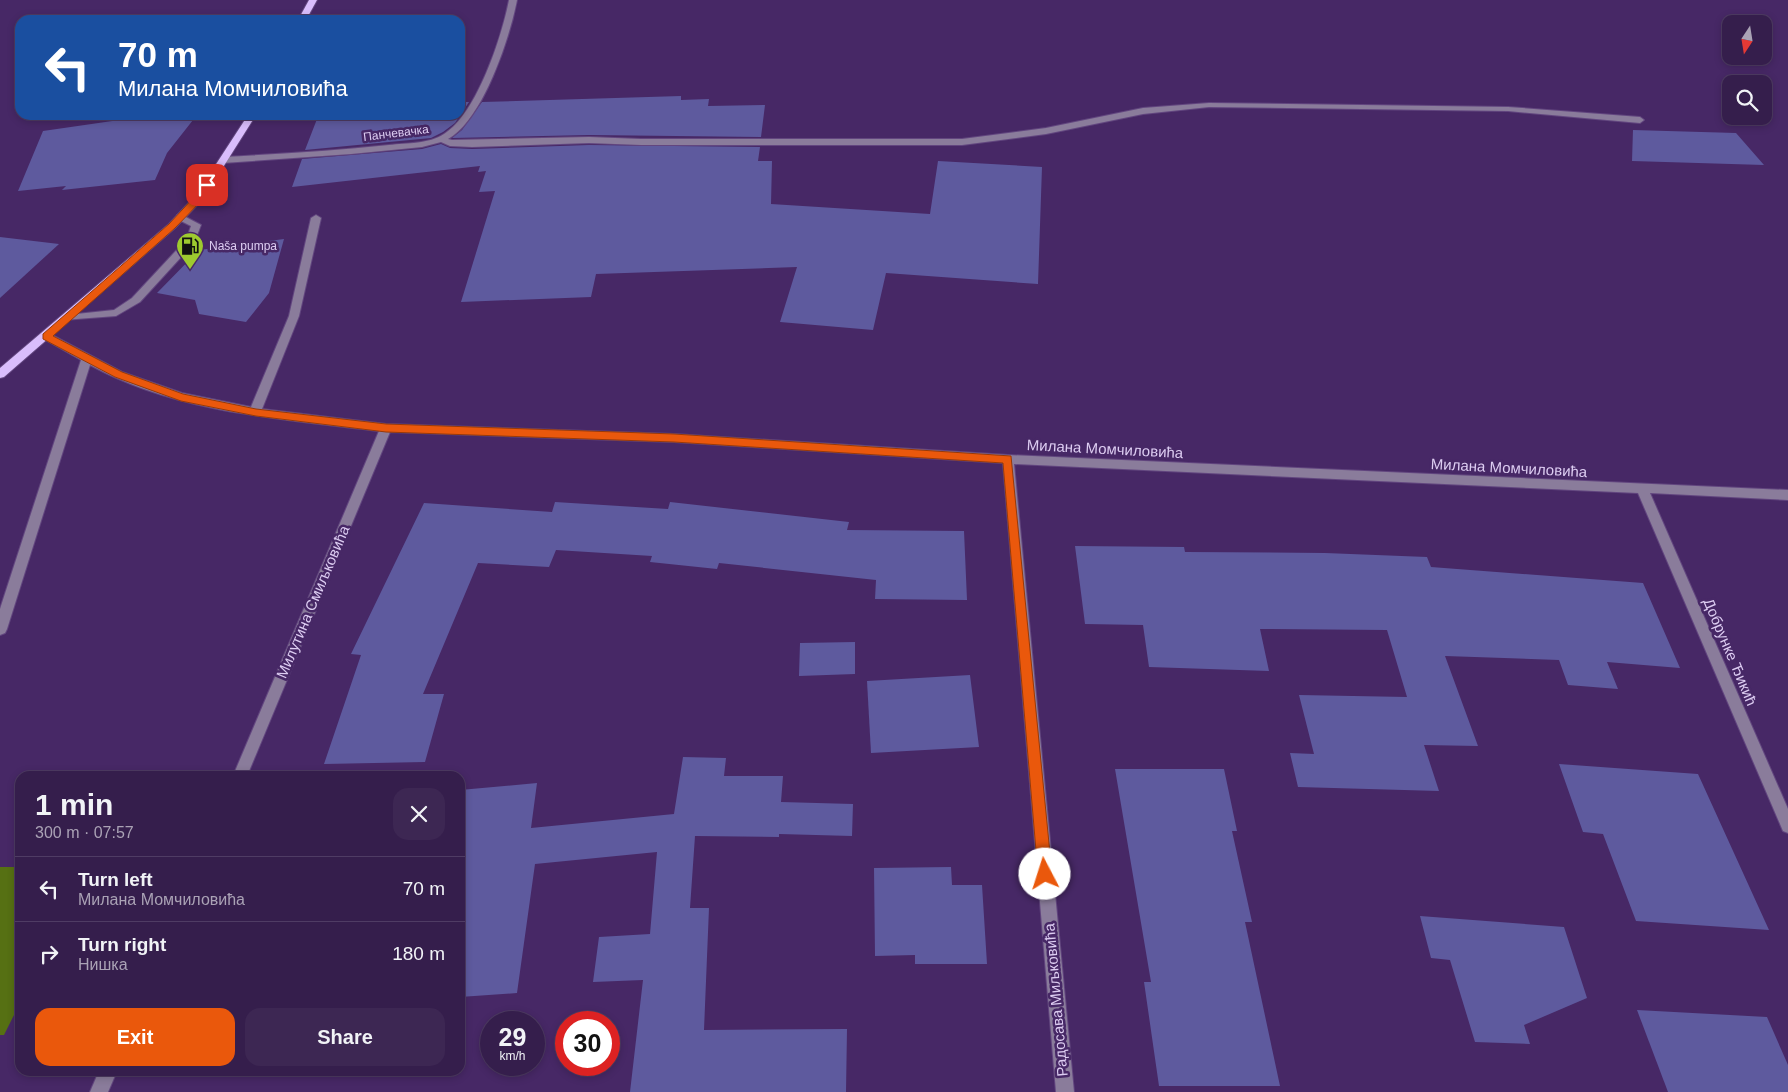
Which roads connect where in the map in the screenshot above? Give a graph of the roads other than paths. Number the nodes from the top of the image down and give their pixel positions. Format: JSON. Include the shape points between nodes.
{"nodes":[{"id":1,"x":313,"y":0,"type":"edge"},
{"id":2,"x":513,"y":0,"type":"edge"},
{"id":3,"x":305,"y":15,"type":"edge"},
{"id":4,"x":249,"y":120,"type":"edge"},
{"id":5,"x":465,"y":120,"type":"edge"},
{"id":6,"x":465,"y":120,"type":"edge"},
{"id":7,"x":1640,"y":120,"type":"dead end"},
{"id":8,"x":442,"y":139,"type":"junction"},
{"id":9,"x":223,"y":160,"type":"junction"},
{"id":10,"x":180,"y":217,"type":"junction"},
{"id":11,"x":316,"y":218,"type":"dead end"},
{"id":12,"x":68,"y":318,"type":"junction"},
{"id":13,"x":46,"y":336,"type":"junction"},
{"id":14,"x":87,"y":358,"type":"junction"},
{"id":15,"x":0,"y":374,"type":"edge"},
{"id":16,"x":256,"y":412,"type":"junction"},
{"id":17,"x":386,"y":428,"type":"junction"},
{"id":18,"x":1008,"y":459,"type":"junction"},
{"id":19,"x":1643,"y":490,"type":"junction"},
{"id":20,"x":1788,"y":495,"type":"edge"},
{"id":21,"x":0,"y":629,"type":"edge"},
{"id":22,"x":242,"y":771,"type":"edge"},
{"id":23,"x":1788,"y":826,"type":"edge"},
{"id":24,"x":106,"y":1076,"type":"edge"},
{"id":25,"x":99,"y":1092,"type":"edge"},
{"id":26,"x":1065,"y":1092,"type":"edge"}],
"edges":[{"from":1,"to":3,"type":"main road"},
{"from":2,"to":6,"type":"street","name":"Панчевачка","via":[[501,46]]},
{"from":4,"to":9,"type":"main road"},
{"from":5,"to":8,"type":"street","name":"Панчевачка"},
{"from":7,"to":8,"type":"street","via":[[1508,109],[1209,105],[1143,111],[1046,132],[962,142],[589,140],[472,144],[450,143]]},
{"from":8,"to":9,"type":"street","name":"Панчевачка","via":[[368,150]]},
{"from":9,"to":10,"type":"main road","via":[[200,197]]},
{"from":10,"to":12,"type":"main road"},
{"from":10,"to":12,"type":"street","via":[[196,224],[192,241],[136,300],[116,313]]},
{"from":11,"to":16,"type":"street","via":[[294,316]]},
{"from":12,"to":13,"type":"main road"},
{"from":13,"to":14,"type":"street","name":"Милана Момчиловића"},
{"from":13,"to":15,"type":"main road"},
{"from":14,"to":16,"type":"street","name":"Милана Момчиловића","via":[[118,375],[181,397]]},
{"from":14,"to":21,"type":"street"},
{"from":16,"to":17,"type":"street","name":"Милана Момчиловића"},
{"from":17,"to":18,"type":"street","name":"Милана Момчиловића","via":[[674,438]]},
{"from":17,"to":22,"type":"street","name":"Милутина Смиљковића"},
{"from":18,"to":19,"type":"street","name":"Милана Момчиловића"},
{"from":18,"to":26,"type":"street","name":"Радосава Миљковића"},
{"from":19,"to":20,"type":"street","name":"Милана Момчиловића"},
{"from":19,"to":23,"type":"street","name":"Добрунке Ђикић"},
{"from":24,"to":25,"type":"street"}]}
